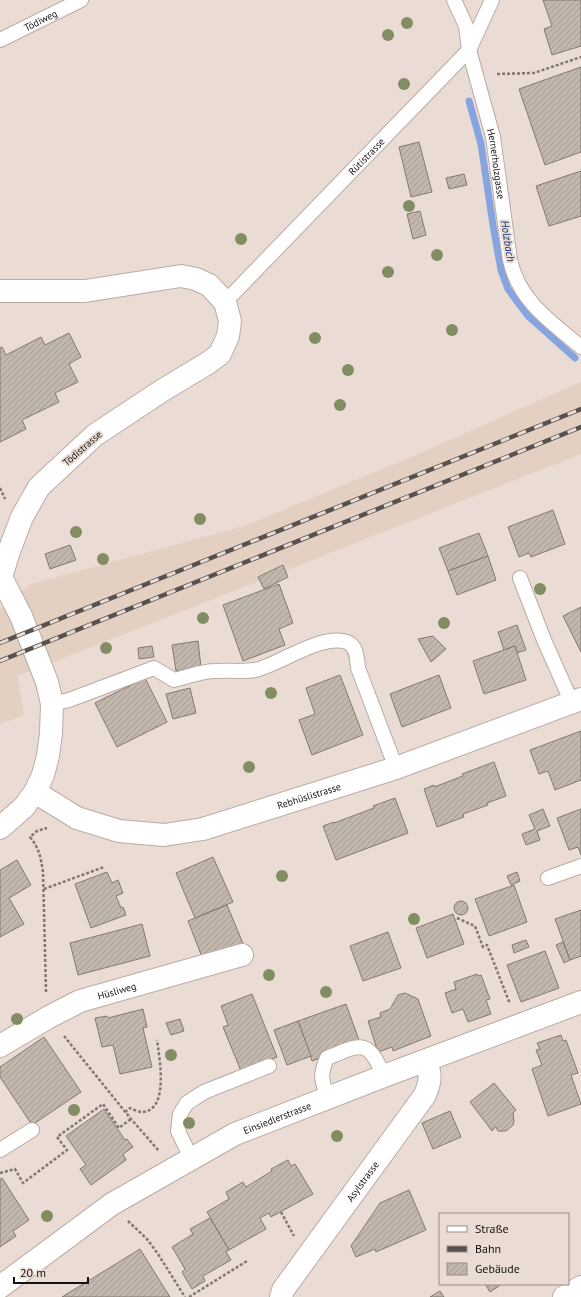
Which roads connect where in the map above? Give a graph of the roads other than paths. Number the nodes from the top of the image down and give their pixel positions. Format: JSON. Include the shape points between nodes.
{"nodes":[{"id":1,"x":81,"y":0,"type":"edge"},
{"id":2,"x":454,"y":0,"type":"edge"},
{"id":3,"x":492,"y":0,"type":"edge"},
{"id":4,"x":0,"y":40,"type":"edge"},
{"id":5,"x":468,"y":50,"type":"junction"},
{"id":6,"x":0,"y":290,"type":"edge"},
{"id":7,"x":225,"y":302,"type":"junction"},
{"id":8,"x":581,"y":347,"type":"edge"},
{"id":9,"x":1,"y":577,"type":"edge"},
{"id":10,"x":520,"y":578,"type":"dead end"},
{"id":11,"x":576,"y":701,"type":"edge"},
{"id":12,"x":52,"y":704,"type":"junction"},
{"id":13,"x":396,"y":768,"type":"junction"},
{"id":14,"x":35,"y":792,"type":"junction"},
{"id":15,"x":0,"y":828,"type":"edge"},
{"id":16,"x":581,"y":866,"type":"edge"},
{"id":17,"x":548,"y":878,"type":"dead end"},
{"id":18,"x":242,"y":955,"type":"dead end"},
{"id":19,"x":581,"y":1002,"type":"edge"},
{"id":20,"x":0,"y":1046,"type":"edge"},
{"id":21,"x":426,"y":1061,"type":"junction"},
{"id":22,"x":269,"y":1066,"type":"dead end"},
{"id":23,"x":384,"y":1076,"type":"junction"},
{"id":24,"x":328,"y":1098,"type":"junction"},
{"id":25,"x":32,"y":1130,"type":"dead end"},
{"id":26,"x":0,"y":1150,"type":"edge"},
{"id":27,"x":191,"y":1158,"type":"junction"},
{"id":28,"x":0,"y":1287,"type":"edge"},
{"id":29,"x":581,"y":1287,"type":"edge"},
{"id":30,"x":281,"y":1297,"type":"edge"},
{"id":31,"x":564,"y":1297,"type":"edge"}],
"edges":[{"from":1,"to":4,"type":"lane","name":"Tödiweg"},
{"from":2,"to":5,"type":"lane","via":[[466,26]]},
{"from":3,"to":5,"type":"lane","name":"Rütistrasse"},
{"from":5,"to":7,"type":"lane","name":"Rütistrasse"},
{"from":5,"to":8,"type":"lane","name":"Hernerholzgasse","via":[[493,137],[514,276],[526,298]]},
{"from":6,"to":7,"type":"street","name":"Tödistrasse","via":[[84,291],[181,276],[209,285]]},
{"from":7,"to":9,"type":"street","name":"Tödistrasse","via":[[230,320],[228,336],[220,354],[95,435],[39,487],[22,517]]},
{"from":9,"to":12,"type":"street","name":"Tödistrasse","via":[[21,616],[47,682]]},
{"from":10,"to":11,"type":"lane","via":[[544,640]]},
{"from":11,"to":13,"type":"street","name":"Rebhüslistrasse"},
{"from":12,"to":13,"type":"lane","via":[[154,668],[174,680],[214,671],[256,670],[324,642],[347,642],[353,646],[357,654],[358,668]]},
{"from":12,"to":14,"type":"street","name":"Tödistrasse","via":[[48,756]]},
{"from":13,"to":14,"type":"street","name":"Rebhüslistrasse","via":[[203,829],[164,835],[119,831],[77,818]]},
{"from":14,"to":15,"type":"street","name":"Tödistrasse","via":[[24,807]]},
{"from":16,"to":17,"type":"lane"},
{"from":18,"to":20,"type":"street","name":"Hüsliweg","via":[[80,1002]]},
{"from":19,"to":21,"type":"street","name":"Einsiedlerstrasse"},
{"from":21,"to":23,"type":"street","name":"Einsiedlerstrasse"},
{"from":21,"to":30,"type":"street","name":"Asylstrasse","via":[[431,1075],[425,1095],[283,1290]]},
{"from":22,"to":27,"type":"lane","via":[[204,1092],[187,1103],[180,1114],[178,1132]]},
{"from":23,"to":24,"type":"street","name":"Einsiedlerstrasse"},
{"from":23,"to":24,"type":"lane","via":[[371,1052],[362,1046],[353,1047],[327,1058],[322,1079]]},
{"from":24,"to":27,"type":"street","name":"Einsiedlerstrasse","via":[[236,1134]]},
{"from":25,"to":26,"type":"lane"},
{"from":27,"to":28,"type":"street","name":"Einsiedlerstrasse","via":[[112,1204]]},
{"from":29,"to":31,"type":"street"}]}
